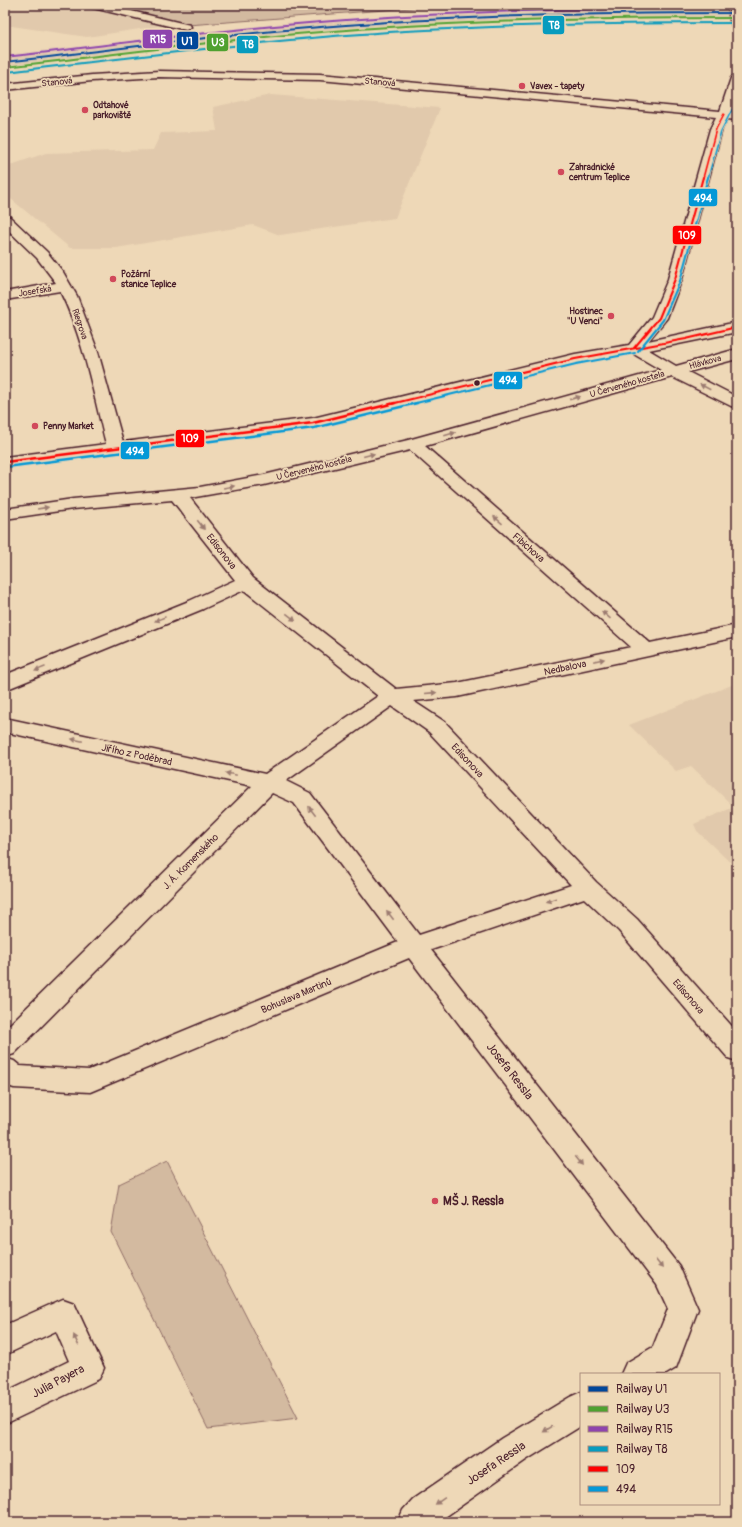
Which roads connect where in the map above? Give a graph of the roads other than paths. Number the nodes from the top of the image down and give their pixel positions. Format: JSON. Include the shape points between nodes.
{"nodes":[{"id":1,"x":93,"y":5,"type":"edge"},
{"id":2,"x":734,"y":5,"type":"edge"},
{"id":3,"x":737,"y":26,"type":"edge"},
{"id":4,"x":186,"y":27,"type":"dead end"},
{"id":5,"x":737,"y":78,"type":"edge"},
{"id":6,"x":5,"y":88,"type":"edge"},
{"id":7,"x":731,"y":115,"type":"edge"},
{"id":8,"x":5,"y":220,"type":"edge"},
{"id":9,"x":65,"y":286,"type":"junction"},
{"id":10,"x":5,"y":296,"type":"edge"},
{"id":11,"x":737,"y":328,"type":"edge"},
{"id":12,"x":634,"y":348,"type":"junction"},
{"id":13,"x":737,"y":354,"type":"edge"},
{"id":14,"x":673,"y":371,"type":"junction"},
{"id":15,"x":737,"y":403,"type":"edge"},
{"id":16,"x":412,"y":444,"type":"junction"},
{"id":17,"x":116,"y":448,"type":"junction"},
{"id":18,"x":5,"y":462,"type":"edge"},
{"id":19,"x":177,"y":494,"type":"junction"},
{"id":20,"x":5,"y":514,"type":"edge"},
{"id":21,"x":246,"y":582,"type":"junction"},
{"id":22,"x":737,"y":631,"type":"edge"},
{"id":23,"x":646,"y":650,"type":"junction"},
{"id":24,"x":5,"y":683,"type":"edge"},
{"id":25,"x":392,"y":696,"type":"junction"},
{"id":26,"x":5,"y":725,"type":"edge"},
{"id":27,"x":269,"y":782,"type":"junction"},
{"id":28,"x":588,"y":888,"type":"junction"},
{"id":29,"x":414,"y":946,"type":"junction"},
{"id":30,"x":5,"y":1046,"type":"edge"},
{"id":31,"x":737,"y":1050,"type":"edge"},
{"id":32,"x":5,"y":1069,"type":"edge"},
{"id":33,"x":5,"y":1340,"type":"edge"},
{"id":34,"x":639,"y":1373,"type":"edge"},
{"id":35,"x":5,"y":1408,"type":"edge"},
{"id":36,"x":580,"y":1409,"type":"edge"},
{"id":37,"x":415,"y":1522,"type":"edge"}],
"edges":[{"from":1,"to":4,"type":"street"},
{"from":2,"to":3,"type":"street"},
{"from":5,"to":7,"type":"street"},
{"from":6,"to":7,"type":"street","name":"Stanová","via":[[166,74],[250,74],[445,87]]},
{"from":7,"to":12,"type":"street","via":[[716,130],[675,279],[659,318]]},
{"from":8,"to":9,"type":"street","name":"Riegrova","via":[[17,229]]},
{"from":9,"to":10,"type":"street","name":"Josefská"},
{"from":9,"to":17,"type":"street","name":"Riegrova","via":[[88,346]]},
{"from":11,"to":12,"type":"street"},
{"from":12,"to":14,"type":"street","name":"U Červeného kostela"},
{"from":12,"to":17,"type":"street","via":[[575,359],[313,423]]},
{"from":13,"to":14,"type":"street","name":"Hlávkova"},
{"from":15,"to":14,"type":"street","one_way":true},
{"from":16,"to":14,"type":"street","name":"U Červeného kostela","one_way":true},
{"from":19,"to":16,"type":"street","name":"U Červeného kostela","one_way":true,"via":[[244,485]]},
{"from":23,"to":16,"type":"street","name":"Fibichova","one_way":true},
{"from":17,"to":18,"type":"street"},
{"from":20,"to":19,"type":"street","name":"U Červeného kostela","one_way":true,"via":[[73,504]]},
{"from":19,"to":21,"type":"street","name":"Edisonova","one_way":true},
{"from":21,"to":24,"type":"street","one_way":true},
{"from":21,"to":25,"type":"street","name":"Edisonova","one_way":true},
{"from":22,"to":23,"type":"street","name":"Nedbalova"},
{"from":25,"to":23,"type":"street","name":"Nedbalova","one_way":true,"via":[[457,690]]},
{"from":25,"to":27,"type":"street","name":"J. Á. Komenského"},
{"from":25,"to":28,"type":"street","name":"Edisonova","via":[[437,727]]},
{"from":27,"to":26,"type":"street","name":"Jiřího z Poděbrad","one_way":true},
{"from":29,"to":27,"type":"street","name":"Josefa Ressla","one_way":true,"via":[[302,798]]},
{"from":27,"to":30,"type":"street","name":"J. Á. Komenského"},
{"from":28,"to":29,"type":"street","name":"Bohuslava Martinů","one_way":true},
{"from":28,"to":31,"type":"street","name":"Edisonova","via":[[628,925]]},
{"from":29,"to":32,"type":"street","name":"Bohuslava Martinů","via":[[90,1081],[14,1077]]},
{"from":29,"to":34,"type":"street","name":"Josefa Ressla","one_way":true,"via":[[668,1276],[683,1309],[665,1357]]},
{"from":35,"to":33,"type":"street","name":"Julia Payera","one_way":true,"via":[[88,1368],[63,1313]]},
{"from":36,"to":37,"type":"street","name":"Josefa Ressla","one_way":true,"via":[[425,1511]]}]}
